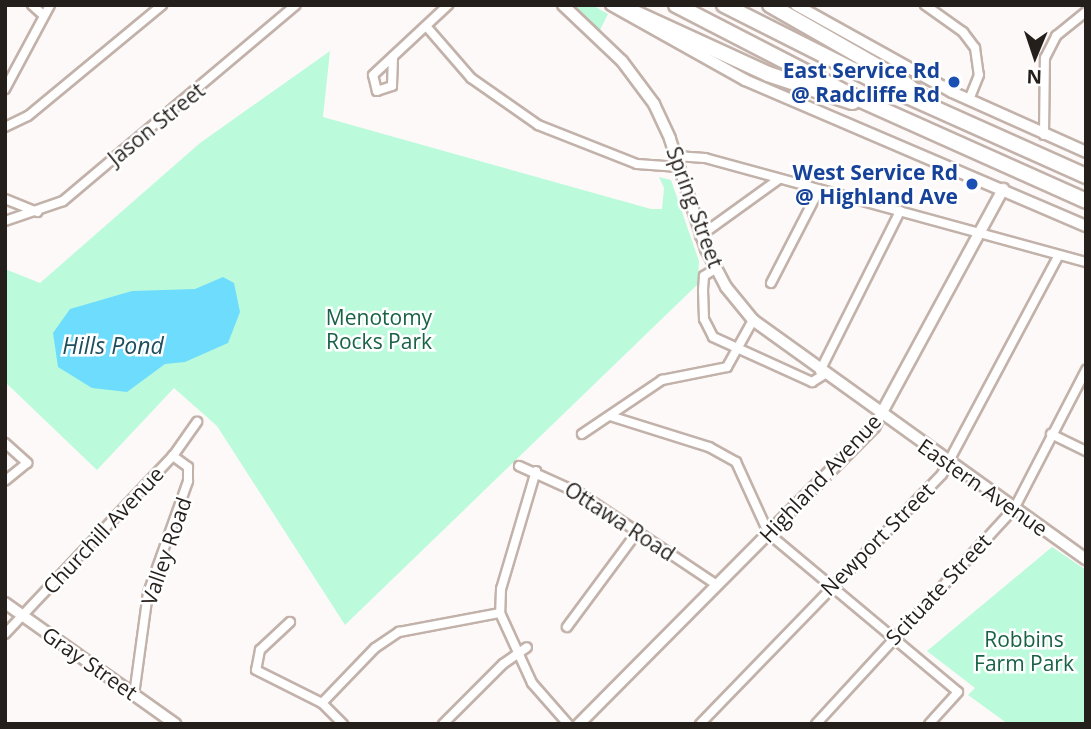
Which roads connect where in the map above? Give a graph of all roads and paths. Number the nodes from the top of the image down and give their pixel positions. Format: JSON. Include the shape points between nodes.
{"nodes":[{"id":1,"x":32,"y":5,"type":"edge"},
{"id":2,"x":50,"y":5,"type":"edge"},
{"id":3,"x":162,"y":5,"type":"edge"},
{"id":4,"x":296,"y":5,"type":"edge"},
{"id":5,"x":448,"y":5,"type":"edge"},
{"id":6,"x":563,"y":5,"type":"edge"},
{"id":7,"x":611,"y":5,"type":"edge"},
{"id":8,"x":618,"y":5,"type":"edge"},
{"id":9,"x":676,"y":5,"type":"edge"},
{"id":10,"x":724,"y":5,"type":"edge"},
{"id":11,"x":769,"y":5,"type":"edge"},
{"id":12,"x":796,"y":5,"type":"edge"},
{"id":13,"x":925,"y":5,"type":"edge"},
{"id":14,"x":1086,"y":12,"type":"edge"},
{"id":15,"x":43,"y":15,"type":"junction"},
{"id":16,"x":426,"y":26,"type":"junction"},
{"id":17,"x":393,"y":57,"type":"dead end"},
{"id":18,"x":5,"y":89,"type":"edge"},
{"id":19,"x":969,"y":100,"type":"junction"},
{"id":20,"x":880,"y":109,"type":"junction"},
{"id":21,"x":948,"y":116,"type":"junction"},
{"id":22,"x":5,"y":127,"type":"edge"},
{"id":23,"x":1044,"y":135,"type":"junction"},
{"id":24,"x":1086,"y":152,"type":"edge"},
{"id":25,"x":677,"y":161,"type":"junction"},
{"id":26,"x":1086,"y":176,"type":"edge"},
{"id":27,"x":779,"y":179,"type":"junction"},
{"id":28,"x":1003,"y":189,"type":"junction"},
{"id":29,"x":819,"y":190,"type":"junction"},
{"id":30,"x":5,"y":199,"type":"edge"},
{"id":31,"x":1086,"y":201,"type":"edge"},
{"id":32,"x":900,"y":211,"type":"junction"},
{"id":33,"x":40,"y":212,"type":"junction"},
{"id":34,"x":5,"y":221,"type":"edge"},
{"id":35,"x":1086,"y":226,"type":"edge"},
{"id":36,"x":979,"y":233,"type":"junction"},
{"id":37,"x":700,"y":236,"type":"junction"},
{"id":38,"x":1059,"y":255,"type":"junction"},
{"id":39,"x":1086,"y":262,"type":"edge"},
{"id":40,"x":715,"y":269,"type":"junction"},
{"id":41,"x":771,"y":283,"type":"dead end"},
{"id":42,"x":753,"y":320,"type":"junction"},
{"id":43,"x":736,"y":349,"type":"junction"},
{"id":44,"x":1086,"y":370,"type":"edge"},
{"id":45,"x":822,"y":373,"type":"junction"},
{"id":46,"x":881,"y":415,"type":"junction"},
{"id":47,"x":610,"y":416,"type":"junction"},
{"id":48,"x":197,"y":422,"type":"dead end"},
{"id":49,"x":582,"y":434,"type":"dead end"},
{"id":50,"x":1051,"y":434,"type":"junction"},
{"id":51,"x":5,"y":443,"type":"edge"},
{"id":52,"x":1086,"y":451,"type":"edge"},
{"id":53,"x":173,"y":456,"type":"junction"},
{"id":54,"x":949,"y":463,"type":"junction"},
{"id":55,"x":519,"y":466,"type":"dead end"},
{"id":56,"x":536,"y":471,"type":"junction"},
{"id":57,"x":5,"y":481,"type":"edge"},
{"id":58,"x":1014,"y":509,"type":"junction"},
{"id":59,"x":638,"y":531,"type":"junction"},
{"id":60,"x":769,"y":534,"type":"junction"},
{"id":61,"x":1086,"y":559,"type":"edge"},
{"id":62,"x":717,"y":585,"type":"junction"},
{"id":63,"x":831,"y":585,"type":"junction"},
{"id":64,"x":5,"y":603,"type":"edge"},
{"id":65,"x":500,"y":613,"type":"junction"},
{"id":66,"x":22,"y":615,"type":"junction"},
{"id":67,"x":290,"y":621,"type":"dead end"},
{"id":68,"x":567,"y":627,"type":"dead end"},
{"id":69,"x":5,"y":634,"type":"edge"},
{"id":70,"x":894,"y":634,"type":"junction"},
{"id":71,"x":527,"y":647,"type":"dead end"},
{"id":72,"x":516,"y":654,"type":"junction"},
{"id":73,"x":134,"y":695,"type":"junction"},
{"id":74,"x":322,"y":702,"type":"junction"},
{"id":75,"x":175,"y":724,"type":"edge"},
{"id":76,"x":343,"y":724,"type":"edge"},
{"id":77,"x":443,"y":724,"type":"edge"},
{"id":78,"x":568,"y":724,"type":"edge"},
{"id":79,"x":579,"y":724,"type":"edge"},
{"id":80,"x":700,"y":724,"type":"edge"},
{"id":81,"x":816,"y":724,"type":"edge"},
{"id":82,"x":929,"y":724,"type":"edge"}],
"edges":[{"from":1,"to":15,"type":"street"},
{"from":2,"to":15,"type":"street"},
{"from":3,"to":22,"type":"street","via":[[28,116]]},
{"from":4,"to":33,"type":"street","name":"Jason Street","via":[[63,201]]},
{"from":5,"to":16,"type":"street"},
{"from":6,"to":25,"type":"street","name":"Spring Street","via":[[641,85],[663,121]]},
{"from":7,"to":28,"type":"street","via":[[731,74]]},
{"from":8,"to":20,"type":"highway","via":[[768,74],[825,96]]},
{"from":9,"to":20,"type":"highway"},
{"from":10,"to":21,"type":"highway"},
{"from":11,"to":21,"type":"highway","via":[[898,78]]},
{"from":12,"to":19,"type":"street"},
{"from":13,"to":19,"type":"street","via":[[963,32],[975,48],[979,75]]},
{"from":14,"to":23,"type":"street","via":[[1056,36],[1045,58]]},
{"from":15,"to":18,"type":"street"},
{"from":16,"to":17,"type":"street"},
{"from":16,"to":25,"type":"street","via":[[476,82],[538,125],[637,164]]},
{"from":19,"to":23,"type":"street"},
{"from":20,"to":31,"type":"highway"},
{"from":21,"to":26,"type":"highway"},
{"from":23,"to":24,"type":"street"},
{"from":25,"to":27,"type":"street","via":[[700,157]]},
{"from":25,"to":37,"type":"street","name":"Spring Street"},
{"from":27,"to":29,"type":"street"},
{"from":27,"to":37,"type":"street"},
{"from":28,"to":35,"type":"street"},
{"from":28,"to":36,"type":"street","name":"Highland Avenue"},
{"from":29,"to":32,"type":"street"},
{"from":29,"to":41,"type":"street"},
{"from":30,"to":33,"type":"street"},
{"from":32,"to":36,"type":"street"},
{"from":32,"to":45,"type":"street"},
{"from":33,"to":34,"type":"street","name":"Jason Street"},
{"from":36,"to":38,"type":"street"},
{"from":36,"to":46,"type":"street","name":"Highland Avenue"},
{"from":37,"to":40,"type":"street","name":"Spring Street"},
{"from":38,"to":39,"type":"street"},
{"from":38,"to":54,"type":"street","name":"Newport Street"},
{"from":40,"to":42,"type":"street","name":"Spring Street"},
{"from":40,"to":43,"type":"street","via":[[704,278],[704,319],[713,337]]},
{"from":42,"to":43,"type":"street"},
{"from":42,"to":45,"type":"street","name":"Spring Street"},
{"from":43,"to":45,"type":"street","via":[[812,382]]},
{"from":43,"to":47,"type":"street","via":[[721,370],[662,380]]},
{"from":44,"to":50,"type":"street","name":"Scituate Street"},
{"from":45,"to":46,"type":"street","name":"Spring Street"},
{"from":46,"to":54,"type":"street","name":"Eastern Avenue"},
{"from":46,"to":60,"type":"street","name":"Highland Avenue"},
{"from":47,"to":49,"type":"street"},
{"from":47,"to":60,"type":"street","via":[[724,453],[744,472]]},
{"from":48,"to":53,"type":"street","name":"Churchill Avenue"},
{"from":50,"to":52,"type":"street"},
{"from":50,"to":58,"type":"street","name":"Scituate Street"},
{"from":51,"to":57,"type":"street","via":[[27,463]]},
{"from":53,"to":66,"type":"street","name":"Churchill Avenue"},
{"from":53,"to":73,"type":"street","name":"Valley Road","via":[[188,467],[188,481],[148,593]]},
{"from":54,"to":58,"type":"street","name":"Eastern Avenue"},
{"from":54,"to":63,"type":"street","name":"Newport Street"},
{"from":55,"to":56,"type":"street","name":"Ottawa Road"},
{"from":56,"to":59,"type":"street","name":"Ottawa Road"},
{"from":56,"to":65,"type":"street","via":[[501,589]]},
{"from":58,"to":61,"type":"street","name":"Eastern Avenue"},
{"from":58,"to":70,"type":"street","name":"Scituate Street"},
{"from":59,"to":62,"type":"street","name":"Ottawa Road"},
{"from":59,"to":68,"type":"street"},
{"from":60,"to":62,"type":"street","name":"Highland Avenue"},
{"from":60,"to":63,"type":"street"},
{"from":62,"to":79,"type":"street","name":"Highland Avenue"},
{"from":63,"to":70,"type":"street"},
{"from":63,"to":80,"type":"street","name":"Newport Street"},
{"from":64,"to":66,"type":"street","name":"Gray Street"},
{"from":65,"to":72,"type":"street"},
{"from":65,"to":74,"type":"street","via":[[399,632],[375,648]]},
{"from":66,"to":69,"type":"street","name":"Churchill Avenue"},
{"from":66,"to":73,"type":"street","name":"Gray Street"},
{"from":67,"to":74,"type":"street","via":[[260,650],[256,670]]},
{"from":70,"to":81,"type":"street","name":"Scituate Street"},
{"from":70,"to":82,"type":"street","via":[[958,692]]},
{"from":71,"to":72,"type":"street"},
{"from":72,"to":77,"type":"street"},
{"from":72,"to":78,"type":"street","via":[[541,696]]},
{"from":73,"to":75,"type":"street","name":"Gray Street"},
{"from":74,"to":76,"type":"street"}]}
